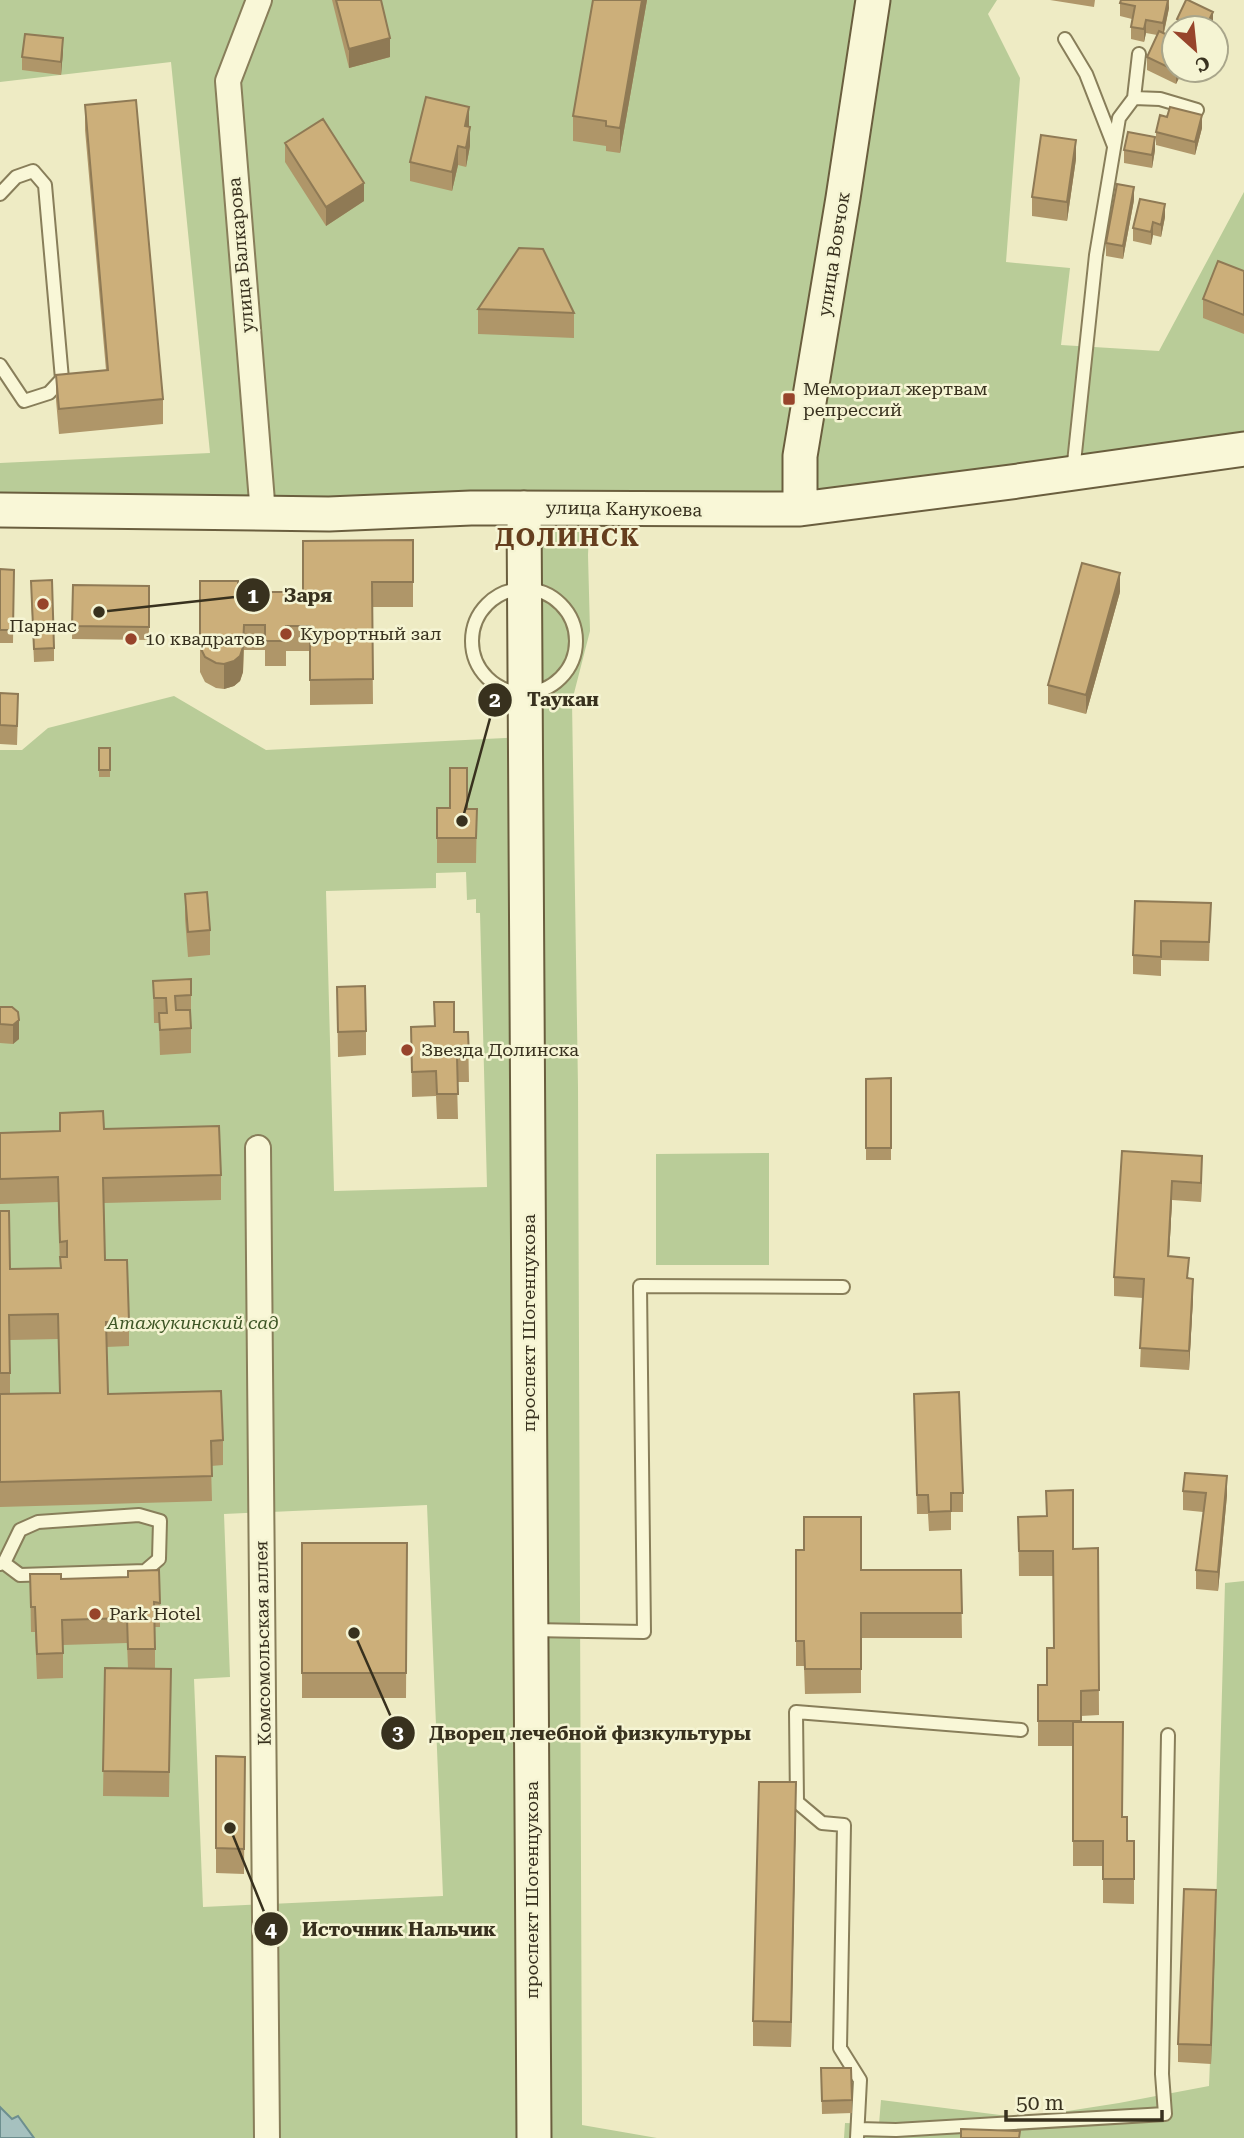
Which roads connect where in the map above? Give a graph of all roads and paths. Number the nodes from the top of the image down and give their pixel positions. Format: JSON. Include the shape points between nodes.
{"nodes":[{"id":1,"x":259,"y":0,"type":"edge"},
{"id":2,"x":873,"y":0,"type":"edge"},
{"id":3,"x":1065,"y":39,"type":"dead end"},
{"id":4,"x":1139,"y":54,"type":"dead end"},
{"id":5,"x":1135,"y":98,"type":"junction"},
{"id":6,"x":1197,"y":110,"type":"dead end"},
{"id":7,"x":1114,"y":146,"type":"junction"},
{"id":8,"x":0,"y":194,"type":"edge"},
{"id":9,"x":0,"y":365,"type":"edge"},
{"id":10,"x":1244,"y":449,"type":"edge"},
{"id":11,"x":1073,"y":474,"type":"junction"},
{"id":12,"x":524,"y":508,"type":"junction"},
{"id":13,"x":800,"y":509,"type":"junction"},
{"id":14,"x":0,"y":510,"type":"edge"},
{"id":15,"x":263,"y":514,"type":"junction"},
{"id":16,"x":526,"y":589,"type":"junction"},
{"id":17,"x":526,"y":694,"type":"junction"},
{"id":18,"x":258,"y":1148,"type":"dead end"},
{"id":19,"x":843,"y":1287,"type":"dead end"},
{"id":20,"x":2,"y":1564,"type":"edge"},
{"id":21,"x":531,"y":1630,"type":"junction"},
{"id":22,"x":1021,"y":1730,"type":"dead end"},
{"id":23,"x":1168,"y":1735,"type":"dead end"},
{"id":24,"x":858,"y":2134,"type":"edge"},
{"id":25,"x":538,"y":2137,"type":"edge"},
{"id":26,"x":267,"y":2138,"type":"edge"}],
"edges":[{"from":1,"to":15,"type":"street","name":"улица Балкарова","via":[[228,81]]},
{"from":2,"to":13,"type":"street","name":"улица Вовчок","via":[[800,456]]},
{"from":3,"to":7,"type":"lane","via":[[1086,74]]},
{"from":4,"to":5,"type":"lane"},
{"from":5,"to":6,"type":"lane","via":[[1160,99]]},
{"from":5,"to":7,"type":"lane","via":[[1119,118]]},
{"from":7,"to":11,"type":"lane","via":[[1096,255]]},
{"from":8,"to":9,"type":"lane","via":[[16,177],[33,171],[45,185],[62,379],[49,393],[24,401]]},
{"from":10,"to":11,"type":"street","name":"улица Канукоева"},
{"from":11,"to":13,"type":"street","name":"улица Канукоева"},
{"from":12,"to":13,"type":"street","name":"улица Канукоева"},
{"from":12,"to":15,"type":"street","name":"улица Канукоева"},
{"from":12,"to":16,"type":"street","name":"проспект Шогенцукова"},
{"from":14,"to":15,"type":"street","name":"улица Канукоева"},
{"from":16,"to":17,"type":"street","name":"проспект Шогенцукова"},
{"from":16,"to":17,"type":"lane","via":[[546,593],[562,605],[573,621],[576,641],[573,661],[562,678]]},
{"from":16,"to":17,"type":"lane","via":[[491,600],[478,614],[472,632],[472,651],[491,682]]},
{"from":17,"to":21,"type":"street","name":"проспект Шогенцукова"},
{"from":18,"to":26,"type":"street","name":"Комсомольская аллея"},
{"from":19,"to":21,"type":"lane","via":[[640,1286],[644,1632]]},
{"from":20,"to":20,"type":"lane","via":[[20,1575],[145,1571],[159,1559],[160,1521],[139,1515],[38,1522],[20,1530]]},
{"from":21,"to":25,"type":"street","name":"проспект Шогенцукова"},
{"from":22,"to":24,"type":"lane","via":[[796,1712],[797,1802],[822,1823],[844,1825],[840,2048],[860,2080]]},
{"from":23,"to":24,"type":"lane","via":[[1165,2114]]}]}
